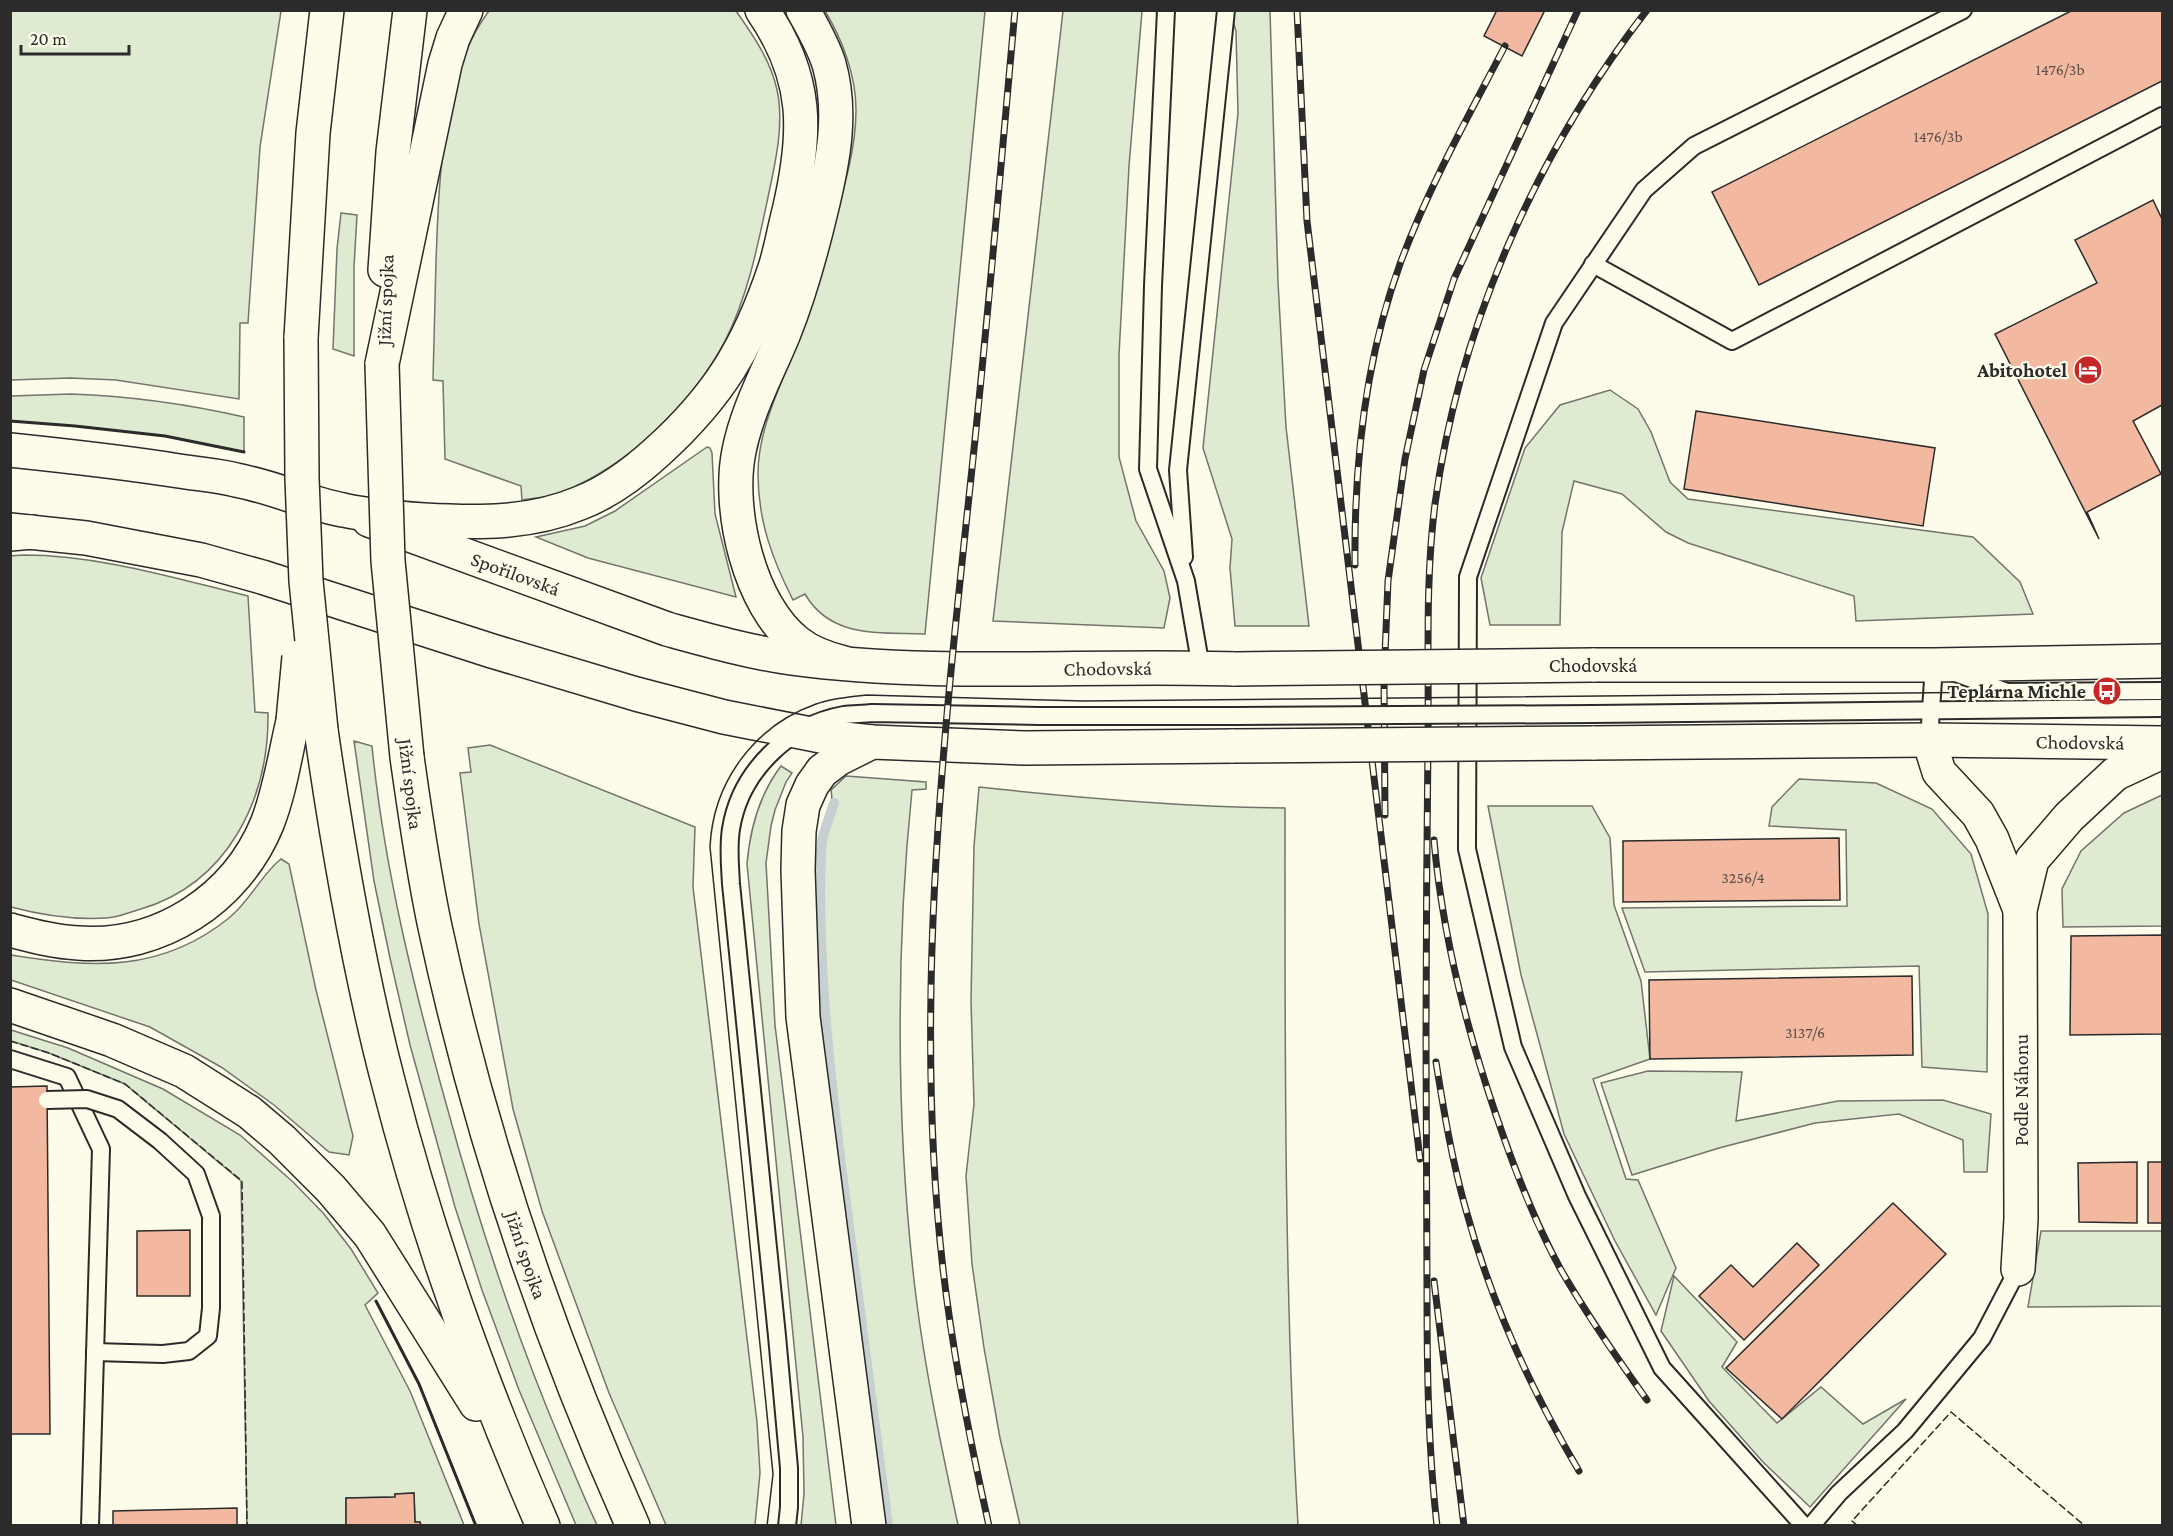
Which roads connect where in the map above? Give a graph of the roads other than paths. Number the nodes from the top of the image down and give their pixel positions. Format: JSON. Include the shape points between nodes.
{"nodes":[{"id":1,"x":327,"y":10,"type":"edge"},
{"id":2,"x":410,"y":10,"type":"edge"},
{"id":3,"x":465,"y":10,"type":"edge"},
{"id":4,"x":762,"y":10,"type":"edge"},
{"id":5,"x":803,"y":10,"type":"edge"},
{"id":6,"x":1166,"y":10,"type":"edge"},
{"id":7,"x":1226,"y":10,"type":"edge"},
{"id":8,"x":1963,"y":10,"type":"edge"},
{"id":9,"x":2163,"y":116,"type":"edge"},
{"id":10,"x":1593,"y":264,"type":"junction"},
{"id":11,"x":382,"y":364,"type":"junction"},
{"id":12,"x":10,"y":450,"type":"edge"},
{"id":13,"x":93,"y":458,"type":"junction"},
{"id":14,"x":10,"y":466,"type":"edge"},
{"id":15,"x":343,"y":510,"type":"junction"},
{"id":16,"x":18,"y":532,"type":"edge"},
{"id":17,"x":1186,"y":581,"type":"junction"},
{"id":18,"x":2163,"y":661,"type":"edge"},
{"id":19,"x":844,"y":663,"type":"junction"},
{"id":20,"x":1934,"y":665,"type":"junction"},
{"id":21,"x":1201,"y":668,"type":"junction"},
{"id":22,"x":1024,"y":670,"type":"joint"},
{"id":23,"x":2163,"y":691,"type":"edge"},
{"id":24,"x":2163,"y":708,"type":"edge"},
{"id":25,"x":1930,"y":725,"type":"junction"},
{"id":26,"x":307,"y":726,"type":"junction"},
{"id":27,"x":1234,"y":731,"type":"junction"},
{"id":28,"x":799,"y":732,"type":"junction"},
{"id":29,"x":872,"y":742,"type":"junction"},
{"id":30,"x":2163,"y":743,"type":"edge"},
{"id":31,"x":2163,"y":752,"type":"edge"},
{"id":32,"x":2020,"y":910,"type":"junction"},
{"id":33,"x":10,"y":930,"type":"edge"},
{"id":34,"x":10,"y":1005,"type":"edge"},
{"id":35,"x":10,"y":1059,"type":"edge"},
{"id":36,"x":47,"y":1100,"type":"dead end"},
{"id":37,"x":2018,"y":1269,"type":"joint"},
{"id":38,"x":95,"y":1352,"type":"junction"},
{"id":39,"x":522,"y":1476,"type":"junction"},
{"id":40,"x":90,"y":1526,"type":"edge"},
{"id":41,"x":543,"y":1526,"type":"edge"},
{"id":42,"x":633,"y":1526,"type":"edge"},
{"id":43,"x":787,"y":1526,"type":"edge"},
{"id":44,"x":869,"y":1526,"type":"edge"},
{"id":45,"x":1804,"y":1526,"type":"edge"},
{"id":46,"x":1811,"y":1526,"type":"edge"}],
"edges":[{"from":1,"to":26,"type":"main road","bridge":true,"via":[[313,133],[301,338]]},
{"from":2,"to":11,"type":"main road","name":"Jižní spojka","via":[[393,152]]},
{"from":3,"to":11,"type":"main road","via":[[445,64]]},
{"from":4,"to":15,"type":"main road","via":[[784,46],[799,90],[801,147],[777,260],[756,320],[732,367],[698,412],[621,481],[579,504],[551,513],[502,521],[448,521]]},
{"from":5,"to":19,"type":"main road","via":[[823,47],[834,87],[834,154],[800,290],[744,431],[735,476],[736,501],[753,575],[771,612],[798,643]]},
{"from":6,"to":17,"type":"lane","via":[[1148,469]]},
{"from":7,"to":17,"type":"lane","via":[[1178,470]]},
{"from":8,"to":10,"type":"lane","via":[[1694,146],[1644,190]]},
{"from":9,"to":10,"type":"lane","via":[[1732,341]]},
{"from":10,"to":45,"type":"lane","via":[[1554,323],[1468,577],[1467,849],[1514,1047],[1582,1207],[1662,1368]]},
{"from":11,"to":42,"type":"main road","name":"Jižní spojka","bridge":true,"via":[[388,561],[407,757],[434,926],[453,1009],[534,1278],[567,1370]]},
{"from":12,"to":13,"type":"main road","name":"Spořilovská"},
{"from":13,"to":14,"type":"main road"},
{"from":13,"to":15,"type":"main road","name":"Spořilovská","via":[[237,480]]},
{"from":15,"to":19,"type":"main road","name":"Spořilovská","via":[[667,629],[789,658]]},
{"from":16,"to":28,"type":"main road","via":[[140,546],[201,560],[636,694]]},
{"from":17,"to":21,"type":"lane"},
{"from":18,"to":20,"type":"main road","name":"Chodovská"},
{"from":19,"to":22,"type":"main road","name":"Spořilovská"},
{"from":20,"to":21,"type":"main road","name":"Chodovská","bridge":true},
{"from":20,"to":23,"type":"lane","via":[[2007,692]]},
{"from":20,"to":25,"type":"lane"},
{"from":21,"to":22,"type":"main road","name":"Chodovská"},
{"from":24,"to":25,"type":"lane"},
{"from":25,"to":27,"type":"main road","name":"Chodovská","bridge":true},
{"from":25,"to":30,"type":"main road","name":"Chodovská"},
{"from":25,"to":32,"type":"main road","name":"Podle Náhonu","via":[[1940,772],[1978,814],[1992,838]]},
{"from":26,"to":33,"type":"main road","via":[[254,850],[236,875],[194,913],[170,927],[112,942],[80,944]]},
{"from":26,"to":39,"type":"main road","via":[[411,1167],[457,1310]]},
{"from":27,"to":28,"type":"lane","via":[[1039,716],[872,713],[844,715]]},
{"from":27,"to":29,"type":"main road","name":"Chodovská","via":[[1025,748]]},
{"from":28,"to":29,"type":"main road"},
{"from":28,"to":43,"type":"lane","via":[[771,753],[744,788],[734,814],[729,846],[788,1457]]},
{"from":29,"to":44,"type":"main road","via":[[838,759],[812,785],[803,805],[798,870],[803,1017]]},
{"from":31,"to":32,"type":"main road","name":"Podle Náhonu","via":[[2115,774],[2069,818],[2032,860]]},
{"from":32,"to":37,"type":"main road","name":"Podle Náhonu"},
{"from":34,"to":39,"type":"main road","via":[[112,1040],[184,1071],[249,1112],[303,1158],[370,1235]]},
{"from":35,"to":38,"type":"lane","via":[[66,1077],[101,1149]]},
{"from":36,"to":38,"type":"lane","bridge":true,"via":[[87,1099],[118,1109],[196,1174],[211,1216],[208,1336],[189,1351]]},
{"from":37,"to":46,"type":"lane","via":[[1982,1338],[1905,1431],[1839,1492]]},
{"from":38,"to":40,"type":"lane"},
{"from":39,"to":41,"type":"main road"}]}
